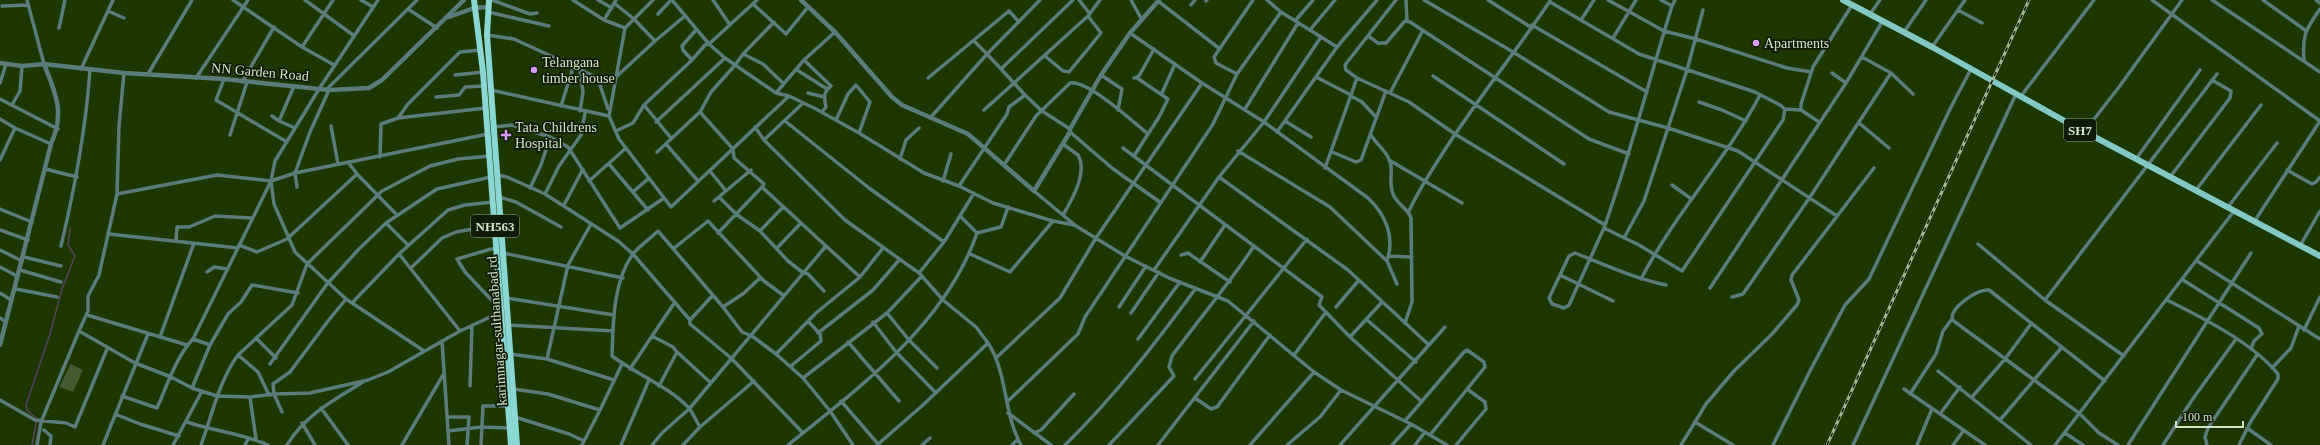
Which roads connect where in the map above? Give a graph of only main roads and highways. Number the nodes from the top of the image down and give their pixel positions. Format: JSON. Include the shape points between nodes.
{"nodes":[{"id":1,"x":474,"y":0,"type":"edge"},
{"id":2,"x":490,"y":0,"type":"edge"},
{"id":3,"x":1843,"y":0,"type":"edge"},
{"id":4,"x":494,"y":176,"type":"junction"},
{"id":5,"x":500,"y":251,"type":"junction"},
{"id":6,"x":2320,"y":256,"type":"edge"},
{"id":7,"x":511,"y":445,"type":"edge"},
{"id":8,"x":517,"y":445,"type":"edge"}],
"edges":[{"from":1,"to":4,"type":"highway","number":"NH563"},
{"from":2,"to":4,"type":"highway","name":"karimnagar-sulthanabad rd","number":"NH563","via":[[487,35]]},
{"from":3,"to":6,"type":"main road","number":"SH7","via":[[1932,46],[2084,132]]},
{"from":4,"to":5,"type":"highway","number":"NH563","via":[[493,202]]},
{"from":4,"to":5,"type":"highway","name":"karimnagar-sulthanabad rd","number":"NH563","via":[[499,197]]},
{"from":5,"to":7,"type":"highway","number":"NH563","via":[[501,309]]},
{"from":5,"to":8,"type":"highway","name":"karimnagar-sulthanabad rd","number":"NH563","via":[[507,306]]}]}
